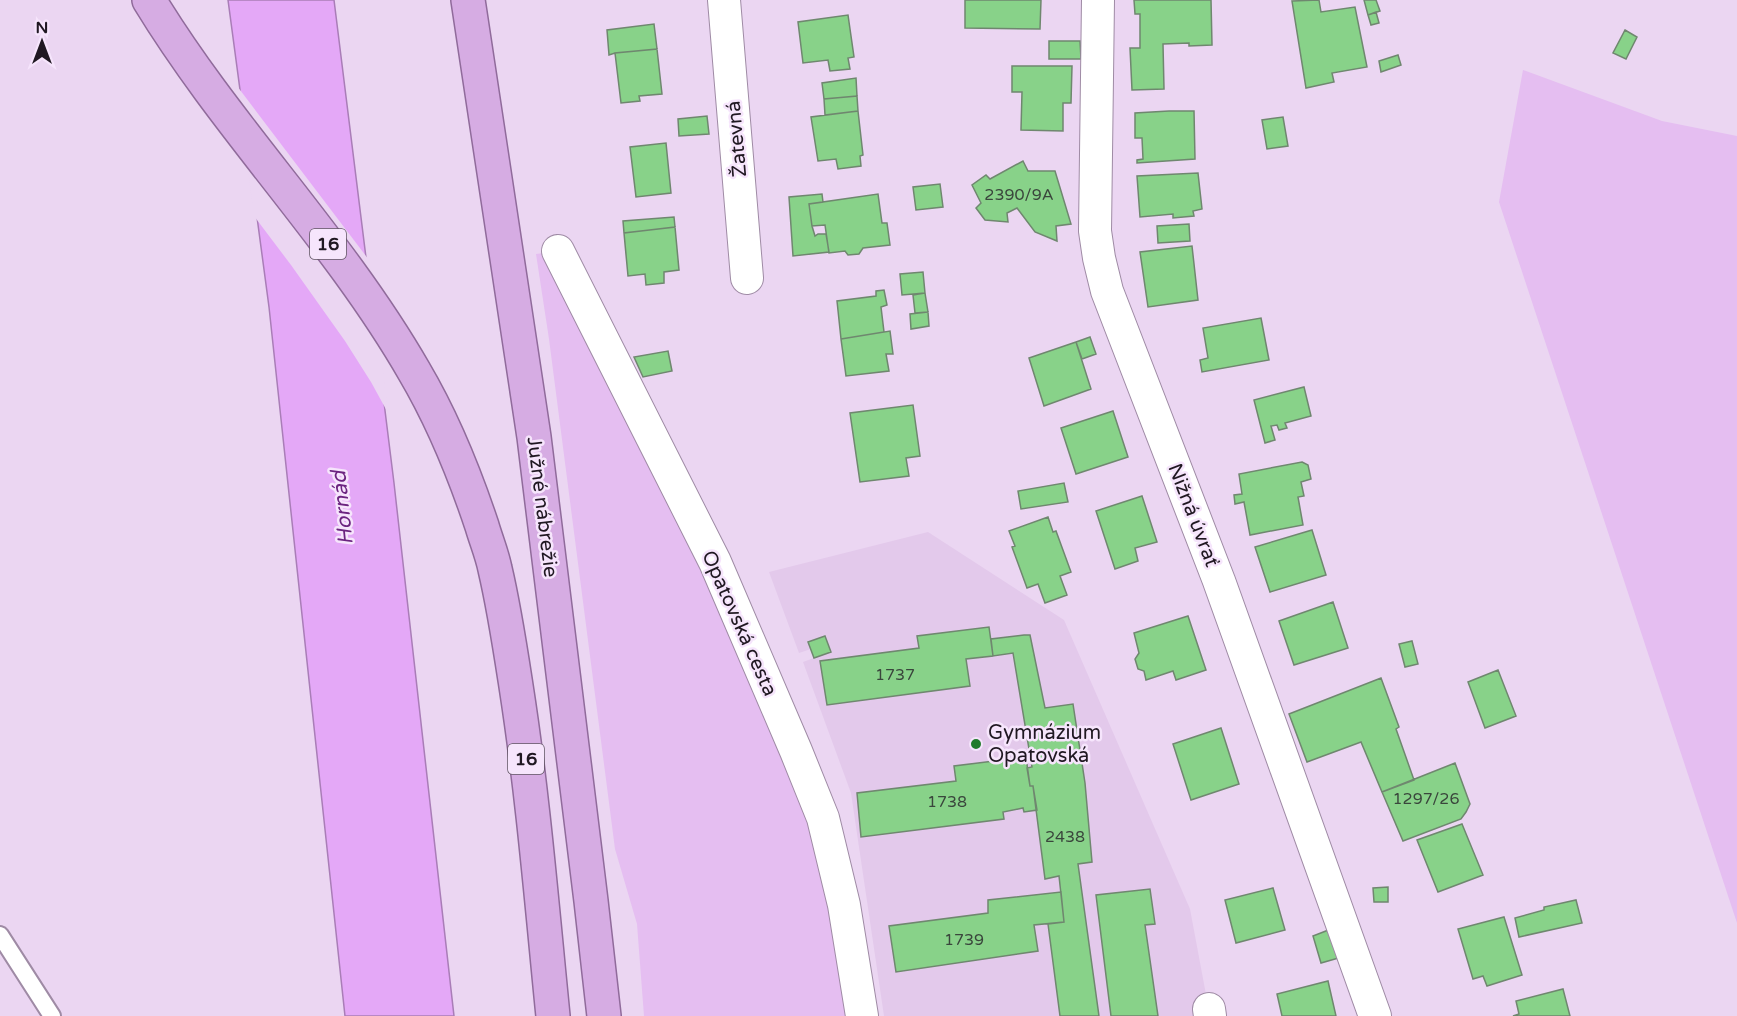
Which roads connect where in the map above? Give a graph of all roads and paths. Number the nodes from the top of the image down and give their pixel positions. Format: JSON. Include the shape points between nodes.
{"nodes":[{"id":1,"x":149,"y":0,"type":"edge"},
{"id":2,"x":468,"y":0,"type":"edge"},
{"id":3,"x":724,"y":0,"type":"edge"},
{"id":4,"x":1098,"y":0,"type":"edge"},
{"id":5,"x":558,"y":251,"type":"dead end"},
{"id":6,"x":747,"y":278,"type":"dead end"},
{"id":7,"x":0,"y":935,"type":"edge"},
{"id":8,"x":52,"y":1016,"type":"edge"},
{"id":9,"x":553,"y":1016,"type":"edge"},
{"id":10,"x":604,"y":1016,"type":"edge"},
{"id":11,"x":862,"y":1016,"type":"edge"},
{"id":12,"x":1375,"y":1016,"type":"edge"}],
"edges":[{"from":1,"to":9,"type":"highway","number":"16","via":[[177,45],[336,255],[393,338],[457,457],[495,567],[507,627],[523,729]]},
{"from":2,"to":10,"type":"highway","name":"Južné nábrežie","number":"16","via":[[534,437]]},
{"from":3,"to":6,"type":"street","name":"Žatevná"},
{"from":4,"to":12,"type":"street","name":"Nižná úvrať","via":[[1095,231],[1107,291],[1219,581]]},
{"from":5,"to":11,"type":"street","name":"Opatovská cesta","via":[[715,562],[800,760],[823,818],[844,904]]},
{"from":7,"to":8,"type":"lane"}]}
